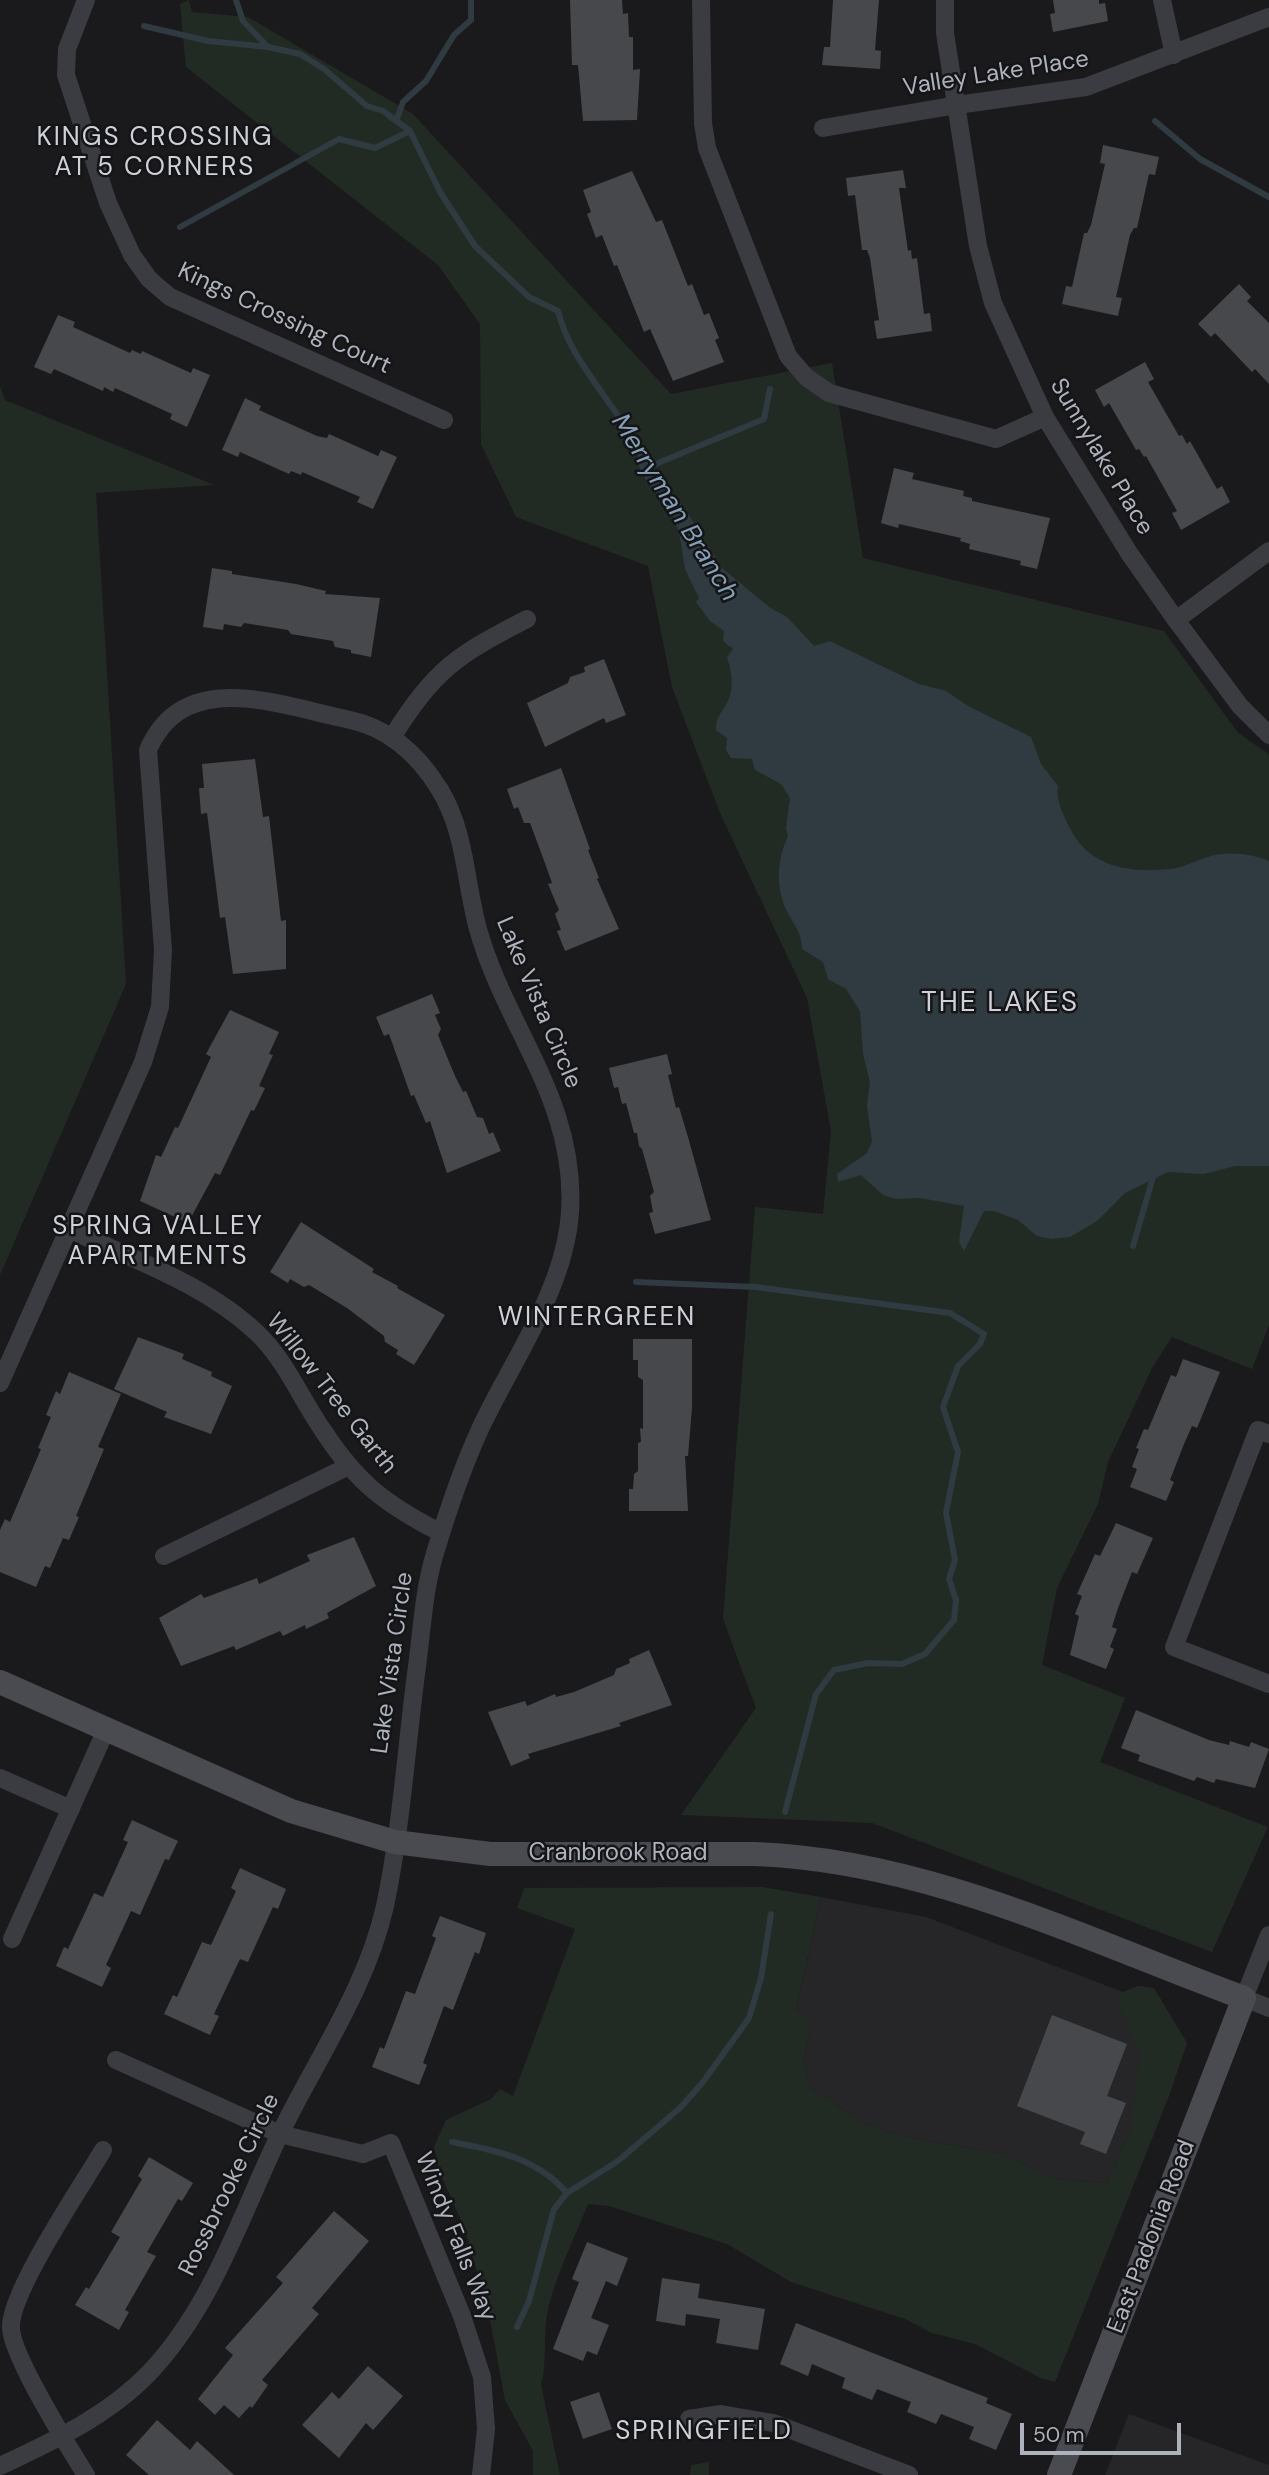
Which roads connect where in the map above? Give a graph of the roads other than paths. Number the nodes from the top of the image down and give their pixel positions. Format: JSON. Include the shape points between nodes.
{"nodes":[{"id":1,"x":86,"y":0,"type":"edge"},
{"id":2,"x":701,"y":0,"type":"edge"},
{"id":3,"x":945,"y":0,"type":"edge"},
{"id":4,"x":1162,"y":0,"type":"edge"},
{"id":5,"x":1269,"y":17,"type":"edge"},
{"id":6,"x":1174,"y":55,"type":"junction"},
{"id":7,"x":957,"y":105,"type":"junction"},
{"id":8,"x":823,"y":128,"type":"dead end"},
{"id":9,"x":1045,"y":417,"type":"junction"},
{"id":10,"x":444,"y":420,"type":"dead end"},
{"id":11,"x":1269,"y":551,"type":"edge"},
{"id":12,"x":527,"y":619,"type":"dead end"},
{"id":13,"x":1176,"y":620,"type":"junction"},
{"id":14,"x":1269,"y":735,"type":"edge"},
{"id":15,"x":393,"y":736,"type":"junction"},
{"id":16,"x":69,"y":1228,"type":"junction"},
{"id":17,"x":0,"y":1383,"type":"edge"},
{"id":18,"x":1269,"y":1434,"type":"edge"},
{"id":19,"x":349,"y":1466,"type":"junction"},
{"id":20,"x":441,"y":1533,"type":"junction"},
{"id":21,"x":163,"y":1556,"type":"dead end"},
{"id":22,"x":0,"y":1682,"type":"edge"},
{"id":23,"x":1269,"y":1684,"type":"edge"},
{"id":24,"x":106,"y":1730,"type":"junction"},
{"id":25,"x":0,"y":1778,"type":"edge"},
{"id":26,"x":71,"y":1809,"type":"junction"},
{"id":27,"x":395,"y":1842,"type":"junction"},
{"id":28,"x":1269,"y":1935,"type":"edge"},
{"id":29,"x":12,"y":1939,"type":"dead end"},
{"id":30,"x":1244,"y":1998,"type":"junction"},
{"id":31,"x":1269,"y":2008,"type":"edge"},
{"id":32,"x":116,"y":2060,"type":"dead end"},
{"id":33,"x":280,"y":2134,"type":"junction"},
{"id":34,"x":103,"y":2150,"type":"dead end"},
{"id":35,"x":690,"y":2418,"type":"dead end"},
{"id":36,"x":61,"y":2437,"type":"junction"},
{"id":37,"x":0,"y":2466,"type":"edge"},
{"id":38,"x":86,"y":2475,"type":"edge"},
{"id":39,"x":481,"y":2475,"type":"edge"},
{"id":40,"x":909,"y":2475,"type":"edge"},
{"id":41,"x":1059,"y":2475,"type":"edge"}],
"edges":[{"from":1,"to":10,"type":"street","name":"Kings Crossing Court","via":[[67,49],[66,75],[112,212],[149,279],[170,297]]},
{"from":2,"to":9,"type":"street","via":[[707,148],[788,356],[806,377],[829,393],[996,439]]},
{"from":3,"to":7,"type":"street","name":"Sunnylake Place","via":[[945,33]]},
{"from":4,"to":6,"type":"street"},
{"from":5,"to":6,"type":"street","name":"Valley Lake Place"},
{"from":6,"to":7,"type":"street","name":"Valley Lake Place","via":[[1086,87]]},
{"from":7,"to":8,"type":"street","name":"Valley Lake Place"},
{"from":7,"to":9,"type":"street","name":"Sunnylake Place","via":[[978,246],[993,303]]},
{"from":9,"to":13,"type":"street","name":"Sunnylake Place"},
{"from":11,"to":13,"type":"street"},
{"from":12,"to":15,"type":"street","via":[[465,651],[416,698]]},
{"from":13,"to":14,"type":"street","name":"Sunnylake Place","via":[[1240,706]]},
{"from":15,"to":16,"type":"street","name":"Lake Vista Circle","via":[[368,723],[234,696],[205,699],[159,726],[148,750],[163,950],[160,1007],[143,1062]]},
{"from":15,"to":20,"type":"street","name":"Lake Vista Circle","via":[[437,785],[453,815],[478,929],[563,1127],[569,1171],[570,1214],[562,1257],[543,1306],[481,1428]]},
{"from":16,"to":17,"type":"street","name":"Lake Vista Circle"},
{"from":16,"to":19,"type":"street","name":"Willow Tree Garth","via":[[230,1310],[283,1363]]},
{"from":18,"to":23,"type":"street","via":[[1258,1430],[1174,1647]]},
{"from":19,"to":20,"type":"street","name":"Willow Tree Garth","via":[[394,1509]]},
{"from":19,"to":21,"type":"street"},
{"from":20,"to":27,"type":"street","name":"Lake Vista Circle","via":[[425,1585]]},
{"from":22,"to":24,"type":"street","name":"Cranbrook Road"},
{"from":24,"to":26,"type":"street"},
{"from":24,"to":27,"type":"street","name":"Cranbrook Road","via":[[291,1811]]},
{"from":25,"to":26,"type":"street"},
{"from":26,"to":29,"type":"street"},
{"from":27,"to":30,"type":"street","name":"Cranbrook Road","via":[[490,1854],[755,1854],[859,1865],[970,1895]]},
{"from":27,"to":33,"type":"street","name":"Rossbrooke Circle","via":[[384,1909],[368,1963]]},
{"from":28,"to":30,"type":"street"},
{"from":30,"to":31,"type":"street"},
{"from":30,"to":41,"type":"street","name":"East Padonia Road"},
{"from":32,"to":33,"type":"street","name":"Windy Falls Way"},
{"from":33,"to":36,"type":"street","name":"Rossbrooke Circle","via":[[212,2283],[175,2344],[111,2406]]},
{"from":33,"to":39,"type":"street","name":"Windy Falls Way","via":[[363,2154],[391,2143],[482,2377],[486,2430]]},
{"from":34,"to":36,"type":"street","via":[[11,2315],[15,2344]]},
{"from":35,"to":40,"type":"street","via":[[721,2414],[773,2423]]},
{"from":36,"to":37,"type":"street","name":"Rossbrooke Circle"},
{"from":36,"to":38,"type":"street"}]}
